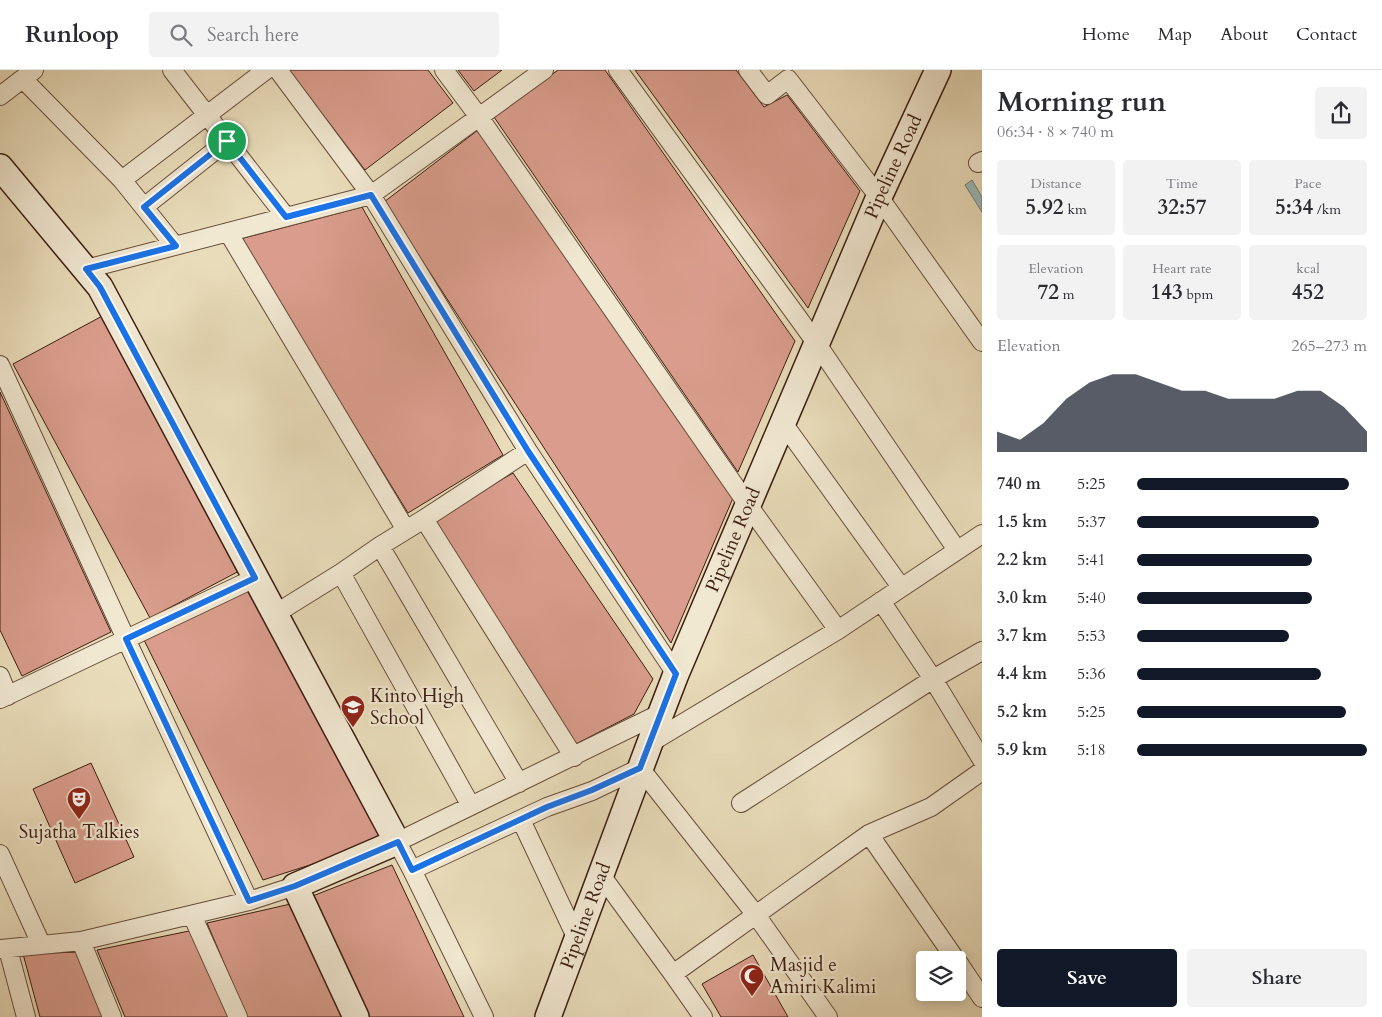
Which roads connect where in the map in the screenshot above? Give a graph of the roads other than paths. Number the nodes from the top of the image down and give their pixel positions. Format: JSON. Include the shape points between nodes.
{"nodes":[{"id":1,"x":172,"y":70,"type":"edge"},
{"id":2,"x":266,"y":70,"type":"edge"},
{"id":3,"x":278,"y":70,"type":"edge"},
{"id":4,"x":444,"y":70,"type":"edge"},
{"id":5,"x":544,"y":70,"type":"edge"},
{"id":6,"x":618,"y":70,"type":"edge"},
{"id":7,"x":748,"y":70,"type":"edge"},
{"id":8,"x":938,"y":70,"type":"edge"},
{"id":9,"x":28,"y":74,"type":"edge"},
{"id":10,"x":0,"y":96,"type":"edge"},
{"id":11,"x":207,"y":115,"type":"junction"},
{"id":12,"x":479,"y":117,"type":"junction"},
{"id":13,"x":227,"y":141,"type":"junction"},
{"id":14,"x":0,"y":168,"type":"edge"},
{"id":15,"x":122,"y":180,"type":"junction"},
{"id":16,"x":371,"y":195,"type":"junction"},
{"id":17,"x":879,"y":197,"type":"junction"},
{"id":18,"x":144,"y":207,"type":"junction"},
{"id":19,"x":286,"y":217,"type":"junction"},
{"id":20,"x":228,"y":232,"type":"junction"},
{"id":21,"x":176,"y":246,"type":"junction"},
{"id":22,"x":86,"y":269,"type":"junction"},
{"id":23,"x":982,"y":342,"type":"edge"},
{"id":24,"x":817,"y":344,"type":"junction"},
{"id":25,"x":0,"y":365,"type":"edge"},
{"id":26,"x":783,"y":423,"type":"junction"},
{"id":27,"x":528,"y":451,"type":"junction"},
{"id":28,"x":748,"y":505,"type":"junction"},
{"id":29,"x":424,"y":519,"type":"junction"},
{"id":30,"x":406,"y":530,"type":"junction"},
{"id":31,"x":982,"y":534,"type":"edge"},
{"id":32,"x":380,"y":546,"type":"junction"},
{"id":33,"x":957,"y":550,"type":"junction"},
{"id":34,"x":341,"y":573,"type":"junction"},
{"id":35,"x":255,"y":578,"type":"junction"},
{"id":36,"x":902,"y":587,"type":"junction"},
{"id":37,"x":882,"y":601,"type":"junction"},
{"id":38,"x":275,"y":614,"type":"junction"},
{"id":39,"x":838,"y":630,"type":"junction"},
{"id":40,"x":126,"y":639,"type":"junction"},
{"id":41,"x":982,"y":651,"type":"edge"},
{"id":42,"x":676,"y":674,"type":"junction"},
{"id":43,"x":0,"y":676,"type":"edge"},
{"id":44,"x":933,"y":679,"type":"junction"},
{"id":45,"x":4,"y":698,"type":"edge"},
{"id":46,"x":661,"y":713,"type":"junction"},
{"id":47,"x":650,"y":743,"type":"junction"},
{"id":48,"x":574,"y":757,"type":"junction"},
{"id":49,"x":982,"y":760,"type":"edge"},
{"id":50,"x":640,"y":768,"type":"junction"},
{"id":51,"x":982,"y":771,"type":"edge"},
{"id":52,"x":518,"y":784,"type":"junction"},
{"id":53,"x":741,"y":804,"type":"dead end"},
{"id":54,"x":471,"y":806,"type":"junction"},
{"id":55,"x":521,"y":820,"type":"junction"},
{"id":56,"x":869,"y":834,"type":"junction"},
{"id":57,"x":398,"y":842,"type":"junction"},
{"id":58,"x":0,"y":854,"type":"edge"},
{"id":59,"x":412,"y":870,"type":"junction"},
{"id":60,"x":601,"y":876,"type":"junction"},
{"id":61,"x":295,"y":886,"type":"junction"},
{"id":62,"x":249,"y":901,"type":"junction"},
{"id":63,"x":192,"y":915,"type":"junction"},
{"id":64,"x":756,"y":915,"type":"junction"},
{"id":65,"x":577,"y":939,"type":"junction"},
{"id":66,"x":81,"y":941,"type":"junction"},
{"id":67,"x":41,"y":944,"type":"junction"},
{"id":68,"x":4,"y":949,"type":"edge"},
{"id":69,"x":950,"y":951,"type":"edge"},
{"id":70,"x":674,"y":974,"type":"junction"},
{"id":71,"x":966,"y":974,"type":"edge"},
{"id":72,"x":982,"y":998,"type":"edge"},
{"id":73,"x":26,"y":1017,"type":"edge"},
{"id":74,"x":112,"y":1017,"type":"edge"},
{"id":75,"x":238,"y":1017,"type":"edge"},
{"id":76,"x":356,"y":1017,"type":"edge"},
{"id":77,"x":484,"y":1017,"type":"edge"},
{"id":78,"x":548,"y":1017,"type":"edge"},
{"id":79,"x":703,"y":1017,"type":"edge"},
{"id":80,"x":828,"y":1017,"type":"edge"}],
"edges":[{"from":1,"to":11,"type":"street"},
{"from":2,"to":11,"type":"street"},
{"from":3,"to":16,"type":"street"},
{"from":4,"to":12,"type":"street"},
{"from":5,"to":12,"type":"street"},
{"from":6,"to":24,"type":"street"},
{"from":7,"to":17,"type":"street","via":[[767,95],[788,79]]},
{"from":8,"to":17,"type":"street","name":"Pipeline Road"},
{"from":9,"to":10,"type":"street"},
{"from":9,"to":15,"type":"street"},
{"from":11,"to":13,"type":"street"},
{"from":11,"to":15,"type":"street"},
{"from":12,"to":16,"type":"street"},
{"from":12,"to":28,"type":"street"},
{"from":13,"to":18,"type":"street"},
{"from":13,"to":19,"type":"street"},
{"from":14,"to":22,"type":"street"},
{"from":15,"to":18,"type":"street"},
{"from":16,"to":19,"type":"street"},
{"from":16,"to":27,"type":"street"},
{"from":17,"to":23,"type":"street"},
{"from":17,"to":24,"type":"street","name":"Pipeline Road"},
{"from":18,"to":21,"type":"street"},
{"from":19,"to":20,"type":"street"},
{"from":20,"to":21,"type":"street"},
{"from":20,"to":30,"type":"street"},
{"from":21,"to":22,"type":"street"},
{"from":22,"to":35,"type":"street","via":[[100,287]]},
{"from":24,"to":26,"type":"street","name":"Pipeline Road"},
{"from":24,"to":33,"type":"street"},
{"from":25,"to":40,"type":"street"},
{"from":26,"to":28,"type":"street","name":"Pipeline Road"},
{"from":26,"to":36,"type":"street"},
{"from":27,"to":29,"type":"street"},
{"from":27,"to":42,"type":"street"},
{"from":28,"to":39,"type":"street"},
{"from":28,"to":42,"type":"street","name":"Pipeline Road"},
{"from":29,"to":30,"type":"street"},
{"from":29,"to":48,"type":"street"},
{"from":30,"to":32,"type":"street"},
{"from":31,"to":33,"type":"street"},
{"from":32,"to":34,"type":"street"},
{"from":32,"to":52,"type":"street"},
{"from":33,"to":36,"type":"street"},
{"from":34,"to":38,"type":"street"},
{"from":34,"to":54,"type":"street"},
{"from":35,"to":38,"type":"street"},
{"from":35,"to":40,"type":"street"},
{"from":36,"to":37,"type":"street"},
{"from":37,"to":39,"type":"street"},
{"from":37,"to":44,"type":"street"},
{"from":38,"to":57,"type":"street"},
{"from":39,"to":47,"type":"street"},
{"from":40,"to":45,"type":"street"},
{"from":40,"to":62,"type":"street"},
{"from":41,"to":44,"type":"street"},
{"from":42,"to":46,"type":"street","name":"Pipeline Road"},
{"from":43,"to":45,"type":"street"},
{"from":44,"to":49,"type":"street"},
{"from":44,"to":53,"type":"street"},
{"from":46,"to":47,"type":"street","name":"Pipeline Road"},
{"from":46,"to":48,"type":"street"},
{"from":47,"to":50,"type":"street","name":"Pipeline Road"},
{"from":48,"to":52,"type":"street"},
{"from":50,"to":55,"type":"street"},
{"from":50,"to":60,"type":"street","name":"Pipeline Road"},
{"from":50,"to":64,"type":"street"},
{"from":51,"to":56,"type":"street","via":[[931,807]]},
{"from":52,"to":54,"type":"street"},
{"from":54,"to":57,"type":"street"},
{"from":55,"to":59,"type":"street"},
{"from":55,"to":65,"type":"street"},
{"from":56,"to":64,"type":"street"},
{"from":56,"to":69,"type":"street"},
{"from":57,"to":59,"type":"street"},
{"from":57,"to":61,"type":"street"},
{"from":58,"to":67,"type":"street"},
{"from":59,"to":77,"type":"street"},
{"from":60,"to":65,"type":"street","name":"Pipeline Road"},
{"from":60,"to":70,"type":"street"},
{"from":61,"to":62,"type":"street"},
{"from":61,"to":76,"type":"street"},
{"from":62,"to":63,"type":"street"},
{"from":63,"to":66,"type":"street"},
{"from":63,"to":75,"type":"street"},
{"from":64,"to":70,"type":"street"},
{"from":64,"to":80,"type":"street"},
{"from":65,"to":78,"type":"street","name":"Pipeline Road"},
{"from":66,"to":67,"type":"street"},
{"from":66,"to":74,"type":"street"},
{"from":67,"to":68,"type":"street"},
{"from":68,"to":73,"type":"street"},
{"from":70,"to":79,"type":"street"},
{"from":71,"to":72,"type":"street"}]}
